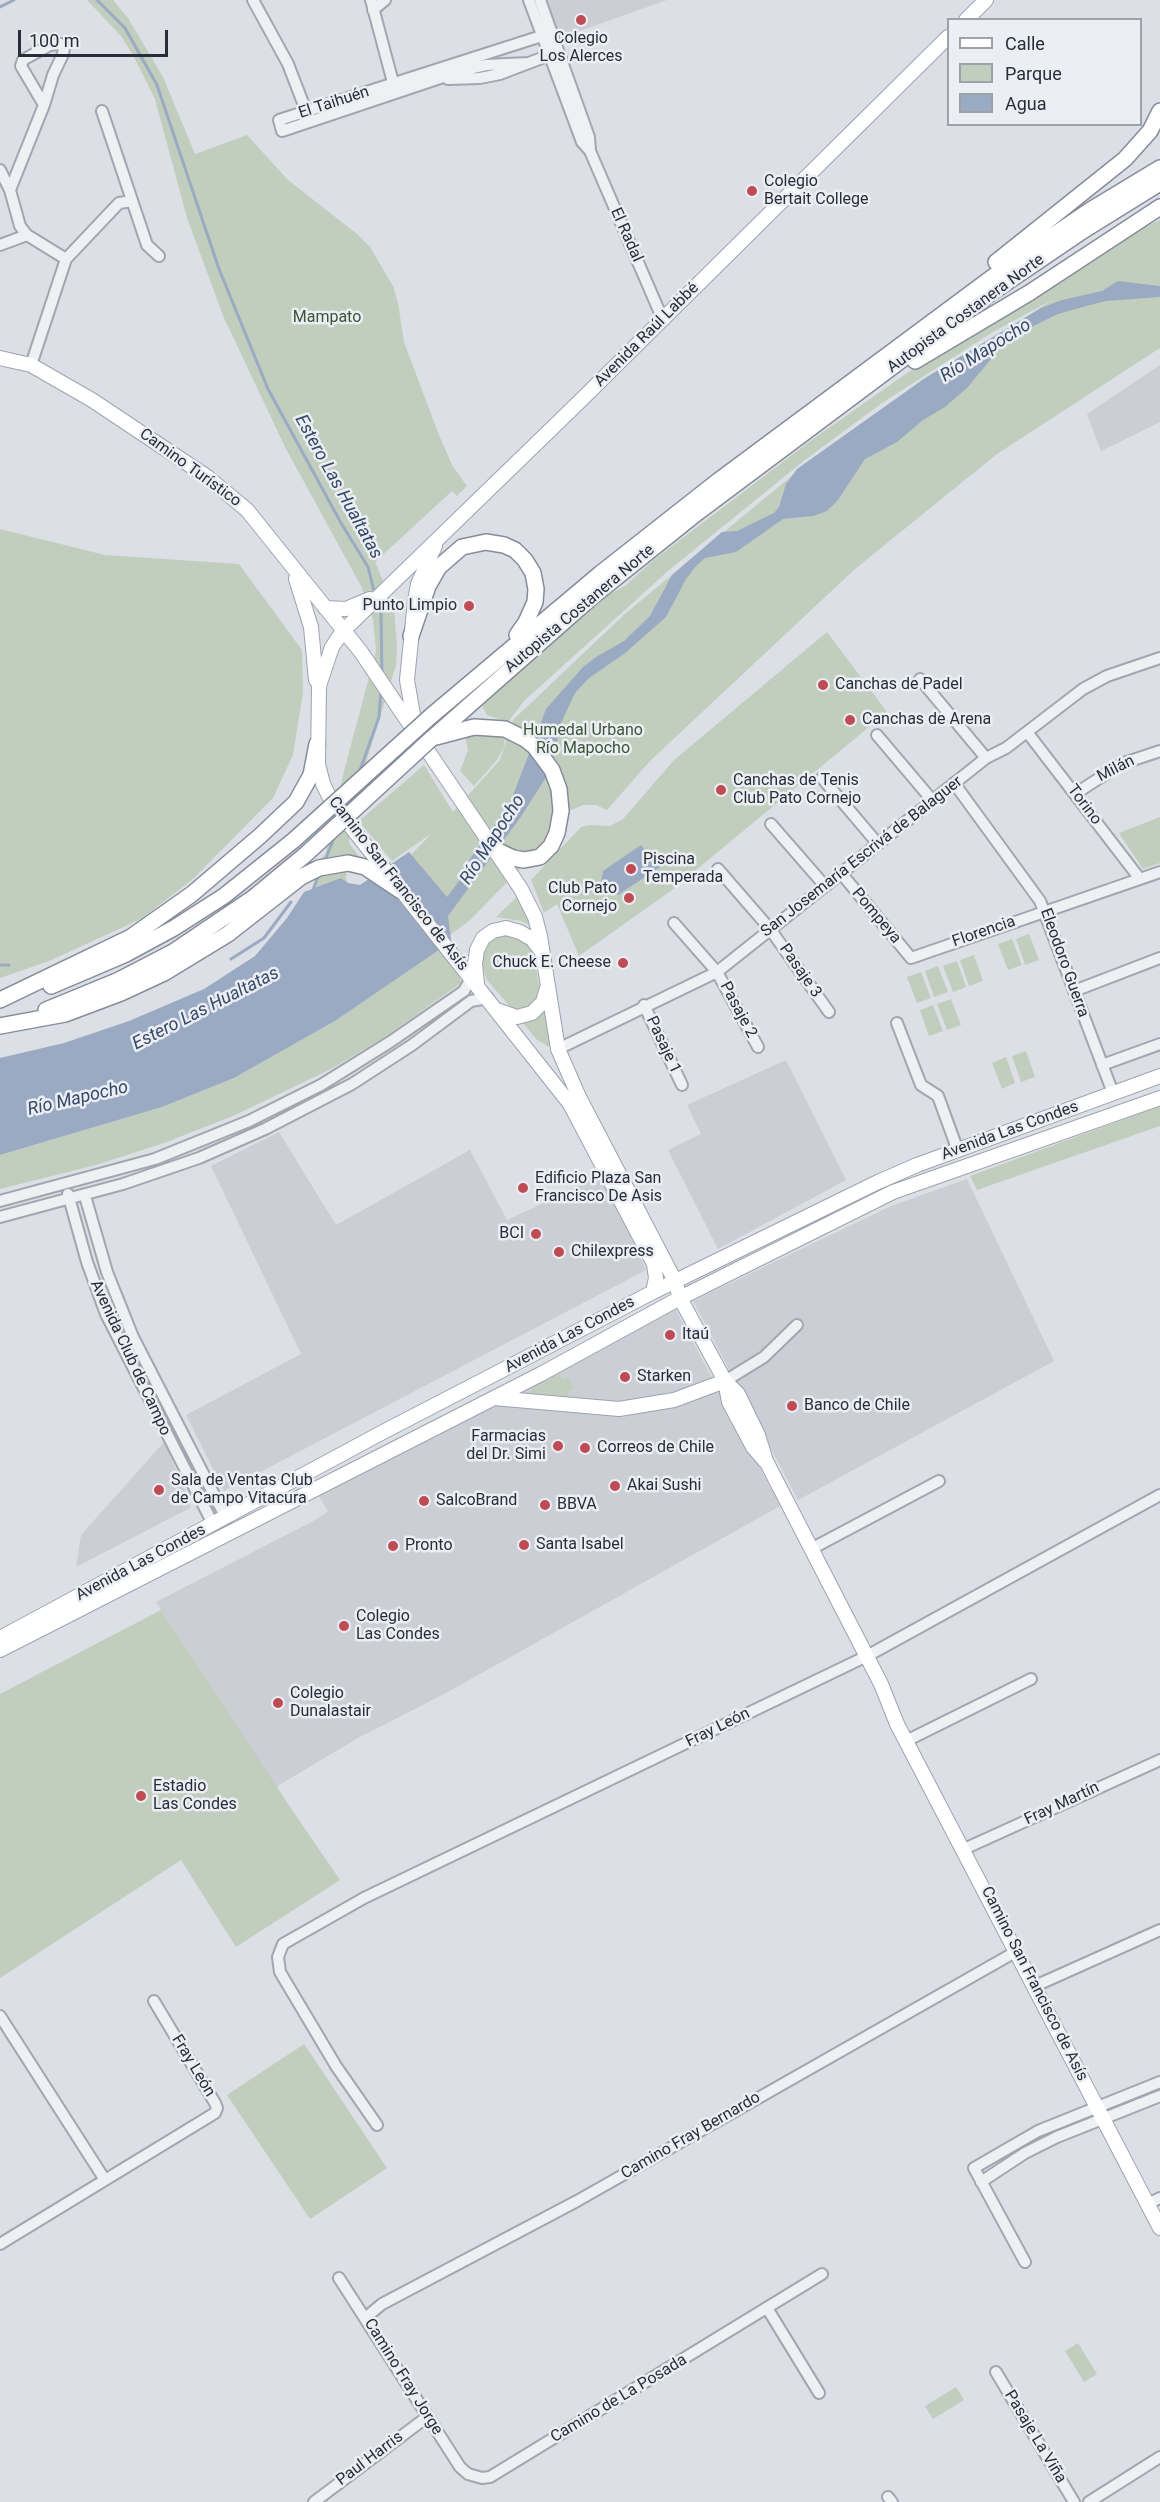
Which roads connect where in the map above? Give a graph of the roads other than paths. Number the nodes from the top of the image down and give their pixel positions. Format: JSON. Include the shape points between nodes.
{"nodes":[{"id":1,"x":253,"y":0,"type":"edge"},
{"id":2,"x":385,"y":0,"type":"edge"},
{"id":3,"x":529,"y":0,"type":"edge"},
{"id":4,"x":540,"y":0,"type":"edge"},
{"id":5,"x":986,"y":0,"type":"edge"},
{"id":6,"x":372,"y":5,"type":"edge"},
{"id":7,"x":968,"y":18,"type":"edge"},
{"id":8,"x":546,"y":35,"type":"junction"},
{"id":9,"x":947,"y":38,"type":"edge"},
{"id":10,"x":553,"y":54,"type":"junction"},
{"id":11,"x":394,"y":89,"type":"junction"},
{"id":12,"x":44,"y":105,"type":"junction"},
{"id":13,"x":102,"y":111,"type":"dead end"},
{"id":14,"x":1160,"y":111,"type":"edge"},
{"id":15,"x":1160,"y":168,"type":"edge"},
{"id":16,"x":0,"y":170,"type":"edge"},
{"id":17,"x":1160,"y":183,"type":"edge"},
{"id":18,"x":1160,"y":189,"type":"edge"},
{"id":19,"x":10,"y":190,"type":"junction"},
{"id":20,"x":1133,"y":199,"type":"junction"},
{"id":21,"x":132,"y":201,"type":"junction"},
{"id":22,"x":1160,"y":207,"type":"edge"},
{"id":23,"x":27,"y":235,"type":"junction"},
{"id":24,"x":0,"y":244,"type":"edge"},
{"id":25,"x":159,"y":256,"type":"dead end"},
{"id":26,"x":66,"y":259,"type":"junction"},
{"id":27,"x":663,"y":320,"type":"junction"},
{"id":28,"x":919,"y":330,"type":"junction"},
{"id":29,"x":0,"y":358,"type":"edge"},
{"id":30,"x":31,"y":365,"type":"junction"},
{"id":31,"x":855,"y":394,"type":"junction"},
{"id":32,"x":438,"y":539,"type":"junction"},
{"id":33,"x":288,"y":564,"type":"junction"},
{"id":34,"x":325,"y":608,"type":"junction"},
{"id":35,"x":359,"y":610,"type":"junction"},
{"id":36,"x":343,"y":631,"type":"junction"},
{"id":37,"x":411,"y":636,"type":"junction"},
{"id":38,"x":502,"y":654,"type":"junction"},
{"id":39,"x":1160,"y":658,"type":"edge"},
{"id":40,"x":920,"y":679,"type":"dead end"},
{"id":41,"x":317,"y":696,"type":"junction"},
{"id":42,"x":1027,"y":732,"type":"junction"},
{"id":43,"x":877,"y":735,"type":"dead end"},
{"id":44,"x":425,"y":739,"type":"junction"},
{"id":45,"x":317,"y":744,"type":"junction"},
{"id":46,"x":1160,"y":751,"type":"edge"},
{"id":47,"x":986,"y":758,"type":"junction"},
{"id":48,"x":822,"y":778,"type":"dead end"},
{"id":49,"x":954,"y":783,"type":"junction"},
{"id":50,"x":1075,"y":794,"type":"junction"},
{"id":51,"x":933,"y":800,"type":"junction"},
{"id":52,"x":771,"y":824,"type":"dead end"},
{"id":53,"x":878,"y":844,"type":"junction"},
{"id":54,"x":496,"y":850,"type":"junction"},
{"id":55,"x":718,"y":869,"type":"dead end"},
{"id":56,"x":1160,"y":872,"type":"edge"},
{"id":57,"x":841,"y":873,"type":"junction"},
{"id":58,"x":1140,"y":879,"type":"junction"},
{"id":59,"x":825,"y":886,"type":"junction"},
{"id":60,"x":401,"y":891,"type":"junction"},
{"id":61,"x":1045,"y":911,"type":"junction"},
{"id":62,"x":674,"y":923,"type":"dead end"},
{"id":63,"x":770,"y":929,"type":"junction"},
{"id":64,"x":544,"y":956,"type":"junction"},
{"id":65,"x":911,"y":958,"type":"joint"},
{"id":66,"x":1160,"y":958,"type":"edge"},
{"id":67,"x":717,"y":972,"type":"junction"},
{"id":68,"x":468,"y":975,"type":"junction"},
{"id":69,"x":478,"y":986,"type":"junction"},
{"id":70,"x":547,"y":986,"type":"junction"},
{"id":71,"x":1074,"y":991,"type":"junction"},
{"id":72,"x":0,"y":1001,"type":"edge"},
{"id":73,"x":492,"y":1003,"type":"junction"},
{"id":74,"x":644,"y":1005,"type":"junction"},
{"id":75,"x":829,"y":1012,"type":"dead end"},
{"id":76,"x":897,"y":1023,"type":"dead end"},
{"id":77,"x":0,"y":1025,"type":"edge"},
{"id":78,"x":1160,"y":1044,"type":"edge"},
{"id":79,"x":527,"y":1047,"type":"junction"},
{"id":80,"x":758,"y":1047,"type":"dead end"},
{"id":81,"x":558,"y":1049,"type":"junction"},
{"id":82,"x":1102,"y":1065,"type":"junction"},
{"id":83,"x":1160,"y":1076,"type":"edge"},
{"id":84,"x":682,"y":1085,"type":"dead end"},
{"id":85,"x":1113,"y":1093,"type":"junction"},
{"id":86,"x":1160,"y":1098,"type":"edge"},
{"id":87,"x":1082,"y":1104,"type":"junction"},
{"id":88,"x":1070,"y":1131,"type":"junction"},
{"id":89,"x":958,"y":1150,"type":"junction"},
{"id":90,"x":66,"y":1185,"type":"junction"},
{"id":91,"x":85,"y":1196,"type":"junction"},
{"id":92,"x":70,"y":1200,"type":"junction"},
{"id":93,"x":0,"y":1201,"type":"edge"},
{"id":94,"x":0,"y":1217,"type":"edge"},
{"id":95,"x":102,"y":1257,"type":"junction"},
{"id":96,"x":87,"y":1262,"type":"junction"},
{"id":97,"x":675,"y":1281,"type":"junction"},
{"id":98,"x":653,"y":1292,"type":"junction"},
{"id":99,"x":680,"y":1298,"type":"junction"},
{"id":100,"x":797,"y":1325,"type":"dead end"},
{"id":101,"x":133,"y":1336,"type":"junction"},
{"id":102,"x":119,"y":1343,"type":"junction"},
{"id":103,"x":725,"y":1381,"type":"junction"},
{"id":104,"x":494,"y":1398,"type":"junction"},
{"id":105,"x":422,"y":1412,"type":"junction"},
{"id":106,"x":180,"y":1430,"type":"junction"},
{"id":107,"x":167,"y":1437,"type":"junction"},
{"id":108,"x":412,"y":1438,"type":"junction"},
{"id":109,"x":939,"y":1481,"type":"dead end"},
{"id":110,"x":1160,"y":1495,"type":"edge"},
{"id":111,"x":219,"y":1521,"type":"junction"},
{"id":112,"x":811,"y":1549,"type":"junction"},
{"id":113,"x":0,"y":1638,"type":"edge"},
{"id":114,"x":0,"y":1650,"type":"edge"},
{"id":115,"x":867,"y":1656,"type":"junction"},
{"id":116,"x":1031,"y":1679,"type":"dead end"},
{"id":117,"x":906,"y":1741,"type":"junction"},
{"id":118,"x":1160,"y":1760,"type":"edge"},
{"id":119,"x":964,"y":1849,"type":"junction"},
{"id":120,"x":1160,"y":1930,"type":"edge"},
{"id":121,"x":1017,"y":1951,"type":"junction"},
{"id":122,"x":1035,"y":1986,"type":"junction"},
{"id":123,"x":154,"y":2001,"type":"dead end"},
{"id":124,"x":0,"y":2016,"type":"edge"},
{"id":125,"x":1156,"y":2084,"type":"edge"},
{"id":126,"x":1159,"y":2097,"type":"edge"},
{"id":127,"x":1100,"y":2112,"type":"junction"},
{"id":128,"x":377,"y":2125,"type":"dead end"},
{"id":129,"x":105,"y":2180,"type":"junction"},
{"id":130,"x":981,"y":2182,"type":"junction"},
{"id":131,"x":1154,"y":2201,"type":"edge"},
{"id":132,"x":1160,"y":2228,"type":"edge"},
{"id":133,"x":0,"y":2244,"type":"edge"},
{"id":134,"x":1025,"y":2262,"type":"dead end"},
{"id":135,"x":822,"y":2274,"type":"dead end"},
{"id":136,"x":339,"y":2278,"type":"dead end"},
{"id":137,"x":767,"y":2308,"type":"junction"},
{"id":138,"x":368,"y":2320,"type":"junction"},
{"id":139,"x":996,"y":2372,"type":"dead end"},
{"id":140,"x":819,"y":2393,"type":"dead end"},
{"id":141,"x":427,"y":2417,"type":"junction"},
{"id":142,"x":1160,"y":2457,"type":"edge"},
{"id":143,"x":468,"y":2474,"type":"joint"},
{"id":144,"x":314,"y":2502,"type":"edge"},
{"id":145,"x":1074,"y":2502,"type":"edge"},
{"id":146,"x":1089,"y":2502,"type":"edge"}],
"edges":[{"from":1,"to":11,"type":"street","name":"El Taihuén","via":[[288,64],[308,116]]},
{"from":2,"to":6,"type":"street"},
{"from":3,"to":8,"type":"street","name":"El Radal"},
{"from":4,"to":8,"type":"street","name":"El Radal"},
{"from":5,"to":7,"type":"main road"},
{"from":6,"to":11,"type":"street"},
{"from":8,"to":10,"type":"street","name":"El Radal"},
{"from":8,"to":11,"type":"street","name":"El Taihuén"},
{"from":9,"to":27,"type":"main road","name":"Avenida Raúl Labbé"},
{"from":10,"to":11,"type":"street","name":"El Taihuén","via":[[489,76]]},
{"from":10,"to":27,"type":"street","name":"El Radal","via":[[582,142],[590,151]]},
{"from":12,"to":12,"type":"street","via":[[63,54],[61,44],[50,45],[23,60],[21,66]]},
{"from":12,"to":19,"type":"street"},
{"from":13,"to":21,"type":"street"},
{"from":14,"to":28,"type":"highway","via":[[1143,141],[1116,168],[992,266]]},
{"from":15,"to":28,"type":"highway","name":"Autopista Costanera Norte","via":[[1035,247]]},
{"from":16,"to":19,"type":"street"},
{"from":17,"to":20,"type":"highway","name":"Autopista Costanera Norte"},
{"from":18,"to":20,"type":"highway"},
{"from":19,"to":23,"type":"street","via":[[20,226]]},
{"from":20,"to":31,"type":"highway","name":"Autopista Costanera Norte","via":[[991,293]]},
{"from":21,"to":25,"type":"street","via":[[147,245]]},
{"from":21,"to":26,"type":"street","via":[[119,204]]},
{"from":22,"to":31,"type":"highway","via":[[1029,293]]},
{"from":23,"to":24,"type":"street"},
{"from":23,"to":26,"type":"street"},
{"from":26,"to":30,"type":"street"},
{"from":27,"to":32,"type":"main road","name":"Avenida Raúl Labbé"},
{"from":28,"to":38,"type":"highway","name":"Autopista Costanera Norte","via":[[681,510]]},
{"from":29,"to":30,"type":"main road","name":"Camino Turístico"},
{"from":30,"to":33,"type":"main road","name":"Camino Turístico","via":[[92,400],[206,476],[254,518]]},
{"from":31,"to":44,"type":"highway","name":"Autopista Costanera Norte","via":[[628,567],[444,727]]},
{"from":32,"to":35,"type":"main road","name":"Avenida Raúl Labbé"},
{"from":32,"to":37,"type":"main road","via":[[418,584]]},
{"from":33,"to":34,"type":"main road","name":"Camino Turístico"},
{"from":33,"to":41,"type":"main road","via":[[312,627]]},
{"from":34,"to":35,"type":"main road"},
{"from":34,"to":36,"type":"main road","name":"Camino Turístico"},
{"from":35,"to":36,"type":"main road","name":"Avenida Raúl Labbé"},
{"from":36,"to":41,"type":"main road","name":"Camino San Francisco de Asís","via":[[328,657]]},
{"from":36,"to":44,"type":"main road","name":"Camino San Francisco de Asís","via":[[402,714]]},
{"from":37,"to":38,"type":"highway","via":[[428,586],[445,561],[468,545],[498,543],[515,550],[525,560],[536,589],[531,614]]},
{"from":37,"to":44,"type":"main road","via":[[407,689]]},
{"from":38,"to":72,"type":"highway","name":"Autopista Costanera Norte","bridge":true,"via":[[294,840],[225,896],[150,942],[75,977]]},
{"from":39,"to":42,"type":"street","name":"San Josemaría Escrivá de Balaguer","via":[[1094,682]]},
{"from":40,"to":47,"type":"street"},
{"from":41,"to":45,"type":"main road","name":"Camino San Francisco de Asís"},
{"from":42,"to":47,"type":"street","name":"San Josemaría Escrivá de Balaguer"},
{"from":42,"to":50,"type":"street","name":"Torino"},
{"from":43,"to":51,"type":"street"},
{"from":44,"to":54,"type":"main road","name":"Camino San Francisco de Asís"},
{"from":44,"to":54,"type":"highway","via":[[474,727],[505,729],[535,747],[552,770],[561,811],[551,846],[540,857],[524,860]]},
{"from":44,"to":77,"type":"highway","name":"Autopista Costanera Norte","bridge":true,"via":[[305,855],[226,917],[146,966],[87,994]]},
{"from":45,"to":60,"type":"main road","name":"Camino San Francisco de Asís","bridge":true,"via":[[320,775],[328,794]]},
{"from":45,"to":72,"type":"highway","via":[[311,775],[296,802],[192,894],[131,937]]},
{"from":46,"to":50,"type":"street","name":"Milán","via":[[1120,764]]},
{"from":47,"to":49,"type":"street","name":"San Josemaría Escrivá de Balaguer"},
{"from":48,"to":53,"type":"street"},
{"from":49,"to":51,"type":"street","name":"San Josemaría Escrivá de Balaguer"},
{"from":49,"to":61,"type":"street","name":"Eleodoro Guerra"},
{"from":50,"to":58,"type":"street","name":"Torino"},
{"from":51,"to":53,"type":"street","name":"San Josemaría Escrivá de Balaguer"},
{"from":52,"to":59,"type":"street"},
{"from":53,"to":57,"type":"street","name":"San Josemaría Escrivá de Balaguer"},
{"from":54,"to":64,"type":"main road","name":"Camino San Francisco de Asís","via":[[535,917]]},
{"from":55,"to":63,"type":"street","name":"Pasaje 3"},
{"from":56,"to":58,"type":"street","name":"Florencia"},
{"from":57,"to":59,"type":"street","name":"San Josemaría Escrivá de Balaguer"},
{"from":57,"to":65,"type":"street","name":"Pompeya"},
{"from":58,"to":61,"type":"street","name":"Florencia"},
{"from":59,"to":63,"type":"street","name":"San Josemaría Escrivá de Balaguer"},
{"from":60,"to":68,"type":"main road","name":"Camino San Francisco de Asís"},
{"from":60,"to":77,"type":"highway","via":[[374,871],[348,863],[319,868],[294,882],[205,950],[142,984],[65,1014]]},
{"from":61,"to":65,"type":"street","name":"Florencia"},
{"from":61,"to":71,"type":"street","name":"Eleodoro Guerra"},
{"from":62,"to":67,"type":"street","name":"Pasaje 2"},
{"from":63,"to":67,"type":"street","name":"San Josemaría Escrivá de Balaguer"},
{"from":63,"to":75,"type":"street","name":"Pasaje 3"},
{"from":64,"to":69,"type":"main road","via":[[526,935],[506,928],[493,931],[483,938],[477,950]]},
{"from":64,"to":70,"type":"main road","name":"Camino San Francisco de Asís"},
{"from":66,"to":71,"type":"street"},
{"from":67,"to":74,"type":"street","name":"San Josemaría Escrivá de Balaguer"},
{"from":67,"to":80,"type":"street","name":"Pasaje 2"},
{"from":68,"to":69,"type":"main road","name":"Camino San Francisco de Asís"},
{"from":68,"to":90,"type":"street","via":[[467,987],[461,994],[352,1066],[292,1100],[188,1148]]},
{"from":69,"to":73,"type":"main road","name":"Camino San Francisco de Asís"},
{"from":70,"to":73,"type":"main road","via":[[543,1002],[532,1013],[509,1016]]},
{"from":70,"to":81,"type":"main road","name":"Camino San Francisco de Asís"},
{"from":71,"to":82,"type":"street","name":"Eleodoro Guerra"},
{"from":73,"to":79,"type":"main road","name":"Camino San Francisco de Asís"},
{"from":73,"to":91,"type":"street","via":[[471,1001],[382,1066],[295,1115],[199,1158]]},
{"from":74,"to":81,"type":"street","name":"San Josemaría Escrivá de Balaguer"},
{"from":74,"to":84,"type":"street","name":"Pasaje 1"},
{"from":76,"to":89,"type":"street","via":[[921,1084],[938,1096]]},
{"from":78,"to":82,"type":"street"},
{"from":79,"to":81,"type":"main road","via":[[540,1052]]},
{"from":79,"to":98,"type":"main road","name":"Camino San Francisco de Asís","via":[[585,1130],[654,1264]]},
{"from":81,"to":97,"type":"main road","name":"Camino San Francisco de Asís"},
{"from":82,"to":85,"type":"street","name":"Eleodoro Guerra"},
{"from":83,"to":85,"type":"main road","name":"Avenida Las Condes"},
{"from":85,"to":87,"type":"main road","name":"Avenida Las Condes"},
{"from":86,"to":88,"type":"main road","name":"Avenida Las Condes"},
{"from":87,"to":88,"type":"main road","via":[[1070,1115]]},
{"from":87,"to":89,"type":"main road","name":"Avenida Las Condes"},
{"from":88,"to":99,"type":"main road","name":"Avenida Las Condes","via":[[893,1192]]},
{"from":89,"to":97,"type":"main road","name":"Avenida Las Condes","via":[[902,1171]]},
{"from":90,"to":92,"type":"street","name":"Avenida Club de Campo"},
{"from":90,"to":93,"type":"street"},
{"from":91,"to":92,"type":"street"},
{"from":91,"to":95,"type":"street","name":"Avenida Club de Campo"},
{"from":92,"to":94,"type":"street"},
{"from":92,"to":96,"type":"street","name":"Avenida Club de Campo"},
{"from":95,"to":96,"type":"street"},
{"from":95,"to":101,"type":"street","name":"Avenida Club de Campo"},
{"from":96,"to":102,"type":"street","name":"Avenida Club de Campo"},
{"from":97,"to":98,"type":"main road","name":"Avenida Las Condes"},
{"from":97,"to":99,"type":"main road","name":"Camino San Francisco de Asís"},
{"from":98,"to":105,"type":"main road","name":"Avenida Las Condes"},
{"from":99,"to":103,"type":"main road","name":"Camino San Francisco de Asís"},
{"from":99,"to":104,"type":"main road","name":"Avenida Las Condes"},
{"from":100,"to":103,"type":"street","via":[[764,1357]]},
{"from":101,"to":102,"type":"street"},
{"from":101,"to":106,"type":"street","name":"Avenida Club de Campo"},
{"from":102,"to":107,"type":"street","name":"Avenida Club de Campo"},
{"from":103,"to":104,"type":"main road","via":[[674,1401],[628,1408]]},
{"from":103,"to":112,"type":"main road","name":"Camino San Francisco de Asís","via":[[729,1402],[753,1447],[766,1461]]},
{"from":104,"to":108,"type":"main road","name":"Avenida Las Condes"},
{"from":105,"to":108,"type":"main road","via":[[412,1426]]},
{"from":105,"to":111,"type":"main road","name":"Avenida Las Condes"},
{"from":106,"to":107,"type":"street"},
{"from":106,"to":111,"type":"street","name":"Avenida Club de Campo"},
{"from":107,"to":111,"type":"street","name":"Avenida Club de Campo"},
{"from":108,"to":114,"type":"main road","name":"Avenida Las Condes"},
{"from":109,"to":112,"type":"street"},
{"from":110,"to":115,"type":"street","name":"Fray León"},
{"from":111,"to":113,"type":"main road","name":"Avenida Las Condes"},
{"from":112,"to":115,"type":"main road","name":"Camino San Francisco de Asís"},
{"from":115,"to":117,"type":"main road","name":"Camino San Francisco de Asís"},
{"from":115,"to":128,"type":"street","name":"Fray León","via":[[364,1898],[283,1944],[278,1957],[280,1972],[336,2066]]},
{"from":116,"to":117,"type":"street"},
{"from":117,"to":119,"type":"main road","name":"Camino San Francisco de Asís"},
{"from":118,"to":119,"type":"street","name":"Fray Martín"},
{"from":119,"to":121,"type":"main road","name":"Camino San Francisco de Asís"},
{"from":120,"to":122,"type":"street"},
{"from":121,"to":122,"type":"main road","name":"Camino San Francisco de Asís"},
{"from":121,"to":138,"type":"street","name":"Camino Fray Bernardo","via":[[577,2201],[382,2304]]},
{"from":122,"to":127,"type":"main road","name":"Camino San Francisco de Asís"},
{"from":123,"to":129,"type":"street","name":"Fray León","via":[[218,2108]]},
{"from":124,"to":129,"type":"street"},
{"from":125,"to":126,"type":"street"},
{"from":125,"to":127,"type":"street"},
{"from":126,"to":127,"type":"street"},
{"from":127,"to":130,"type":"street"},
{"from":127,"to":130,"type":"street","via":[[1038,2131],[974,2168]]},
{"from":127,"to":131,"type":"main road","name":"Camino San Francisco de Asís"},
{"from":129,"to":133,"type":"street","name":"Fray León"},
{"from":130,"to":134,"type":"street"},
{"from":131,"to":132,"type":"main road","name":"Camino San Francisco de Asís"},
{"from":135,"to":137,"type":"street","name":"Camino de La Posada"},
{"from":136,"to":138,"type":"street","name":"Camino Fray Jorge"},
{"from":137,"to":140,"type":"street"},
{"from":137,"to":143,"type":"street","name":"Camino de La Posada","via":[[490,2477]]},
{"from":138,"to":141,"type":"street","name":"Camino Fray Jorge"},
{"from":139,"to":145,"type":"street","name":"Pasaje La Viña"},
{"from":141,"to":143,"type":"street","name":"Camino Fray Jorge"},
{"from":141,"to":144,"type":"street","name":"Paul Harris"},
{"from":142,"to":146,"type":"street"}]}
